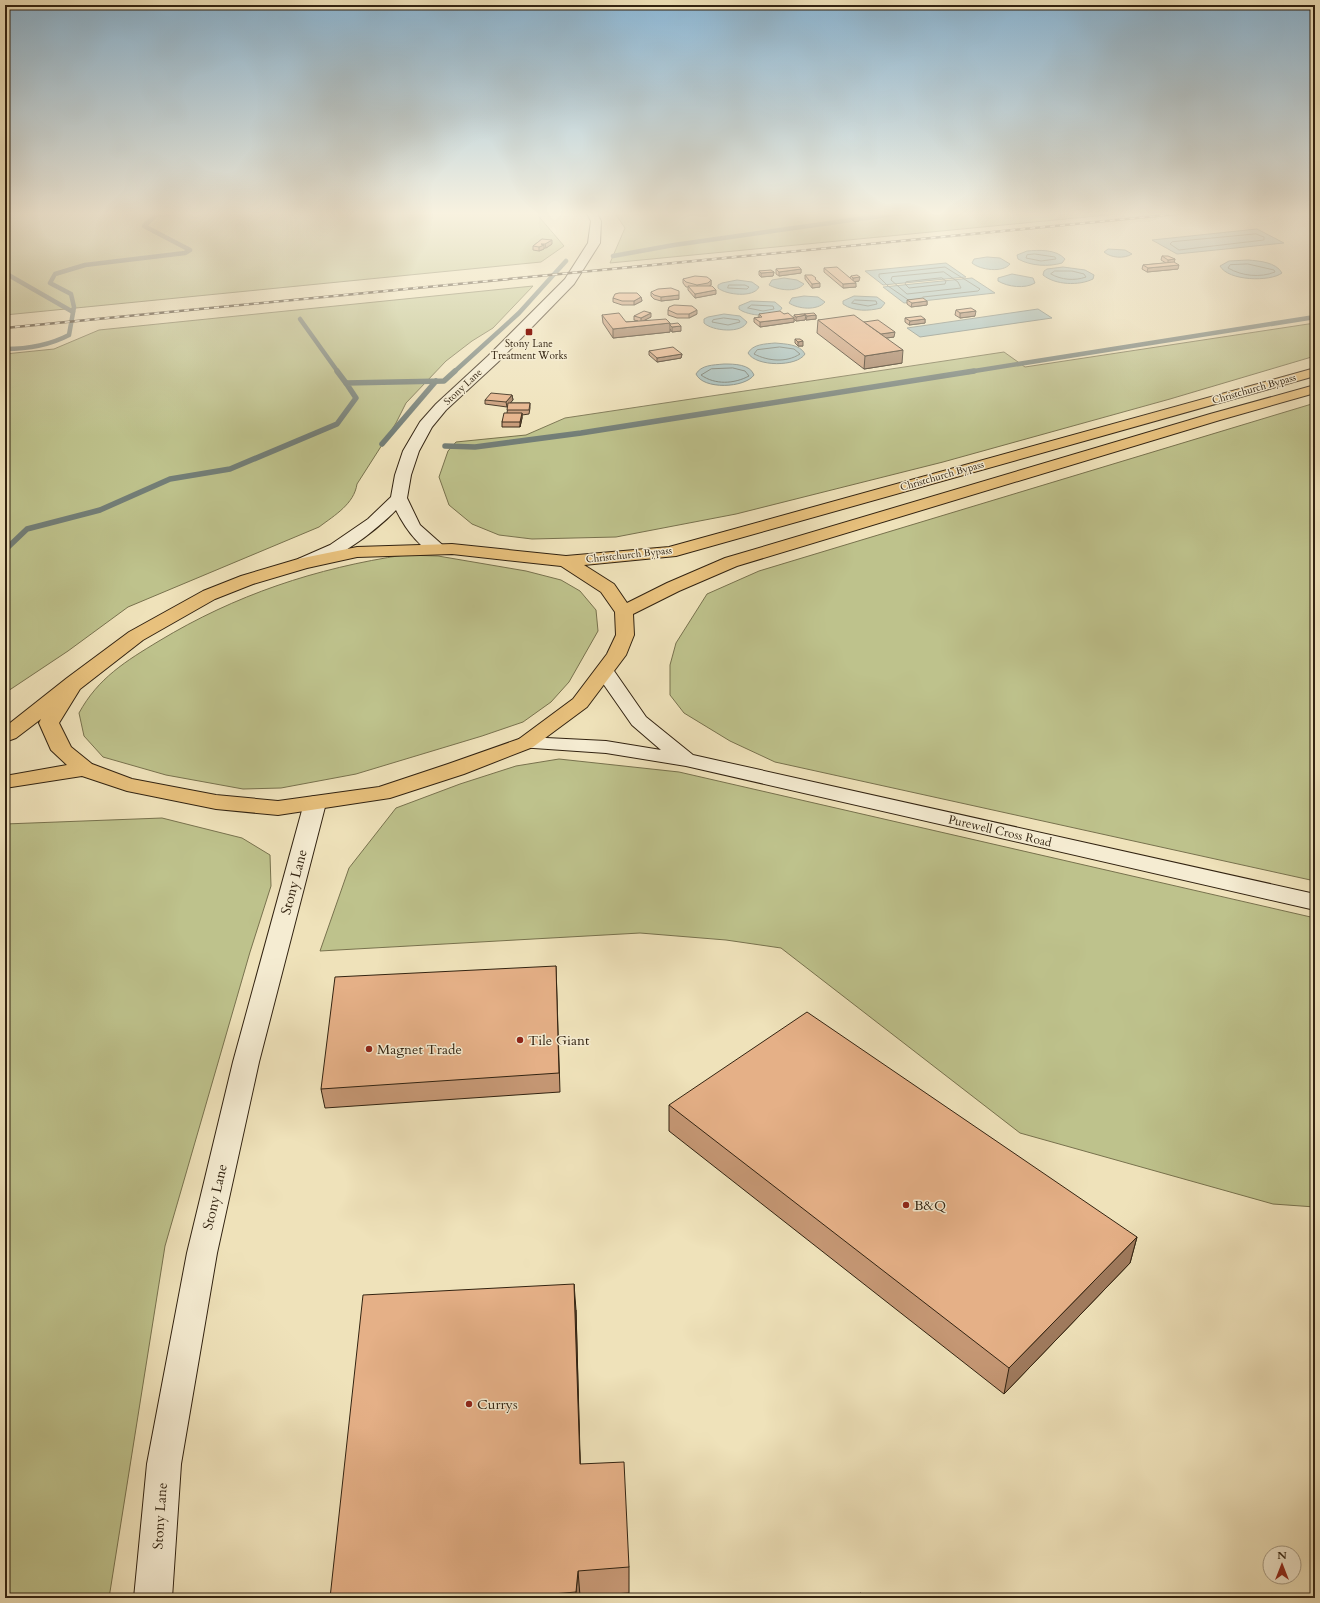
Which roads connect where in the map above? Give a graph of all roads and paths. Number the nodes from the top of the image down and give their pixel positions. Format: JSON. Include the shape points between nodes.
{"nodes":[{"id":1,"x":564,"y":287,"type":"edge"},
{"id":2,"x":1315,"y":372,"type":"edge"},
{"id":3,"x":1315,"y":389,"type":"edge"},
{"id":4,"x":399,"y":498,"type":"junction"},
{"id":5,"x":438,"y":549,"type":"junction"},
{"id":6,"x":566,"y":561,"type":"junction"},
{"id":7,"x":304,"y":563,"type":"junction"},
{"id":8,"x":624,"y":612,"type":"junction"},
{"id":9,"x":605,"y":672,"type":"junction"},
{"id":10,"x":74,"y":682,"type":"junction"},
{"id":11,"x":5,"y":736,"type":"edge"},
{"id":12,"x":526,"y":743,"type":"junction"},
{"id":13,"x":686,"y":760,"type":"junction"},
{"id":14,"x":84,"y":769,"type":"junction"},
{"id":15,"x":5,"y":782,"type":"edge"},
{"id":16,"x":315,"y":802,"type":"junction"},
{"id":17,"x":1315,"y":902,"type":"edge"},
{"id":18,"x":153,"y":1598,"type":"edge"}],
"edges":[{"from":1,"to":4,"type":"main road","name":"Stony Lane","via":[[493,359],[456,391],[425,425],[411,451]]},
{"from":2,"to":6,"type":"main road","name":"Christchurch Bypass","via":[[670,552]]},
{"from":3,"to":8,"type":"main road","name":"Christchurch Bypass","via":[[731,562]]},
{"from":4,"to":5,"type":"main road","via":[[412,527]]},
{"from":4,"to":7,"type":"main road","via":[[374,523],[336,549]]},
{"from":5,"to":6,"type":"main road","name":"Christchurch Bypass"},
{"from":5,"to":7,"type":"main road","name":"Christchurch Bypass","via":[[357,552]]},
{"from":6,"to":8,"type":"main road","via":[[608,588]]},
{"from":7,"to":10,"type":"main road","name":"Christchurch Bypass","via":[[247,580],[202,598],[136,636]]},
{"from":8,"to":9,"type":"main road","via":[[625,635]]},
{"from":9,"to":12,"type":"main road","via":[[580,703]]},
{"from":9,"to":13,"type":"main road","name":"Purewell Cross Road","via":[[639,721]]},
{"from":10,"to":11,"type":"main road"},
{"from":10,"to":14,"type":"main road","via":[[50,723],[62,750]]},
{"from":12,"to":13,"type":"main road","name":"Purewell Cross Road","via":[[606,747]]},
{"from":12,"to":16,"type":"main road","via":[[456,769],[382,792]]},
{"from":13,"to":17,"type":"main road","name":"Purewell Cross Road"},
{"from":14,"to":15,"type":"main road"},
{"from":14,"to":16,"type":"main road","via":[[127,784],[216,802],[278,808]]},
{"from":16,"to":18,"type":"main road","name":"Stony Lane","via":[[246,1062],[202,1253],[164,1464]]}]}
